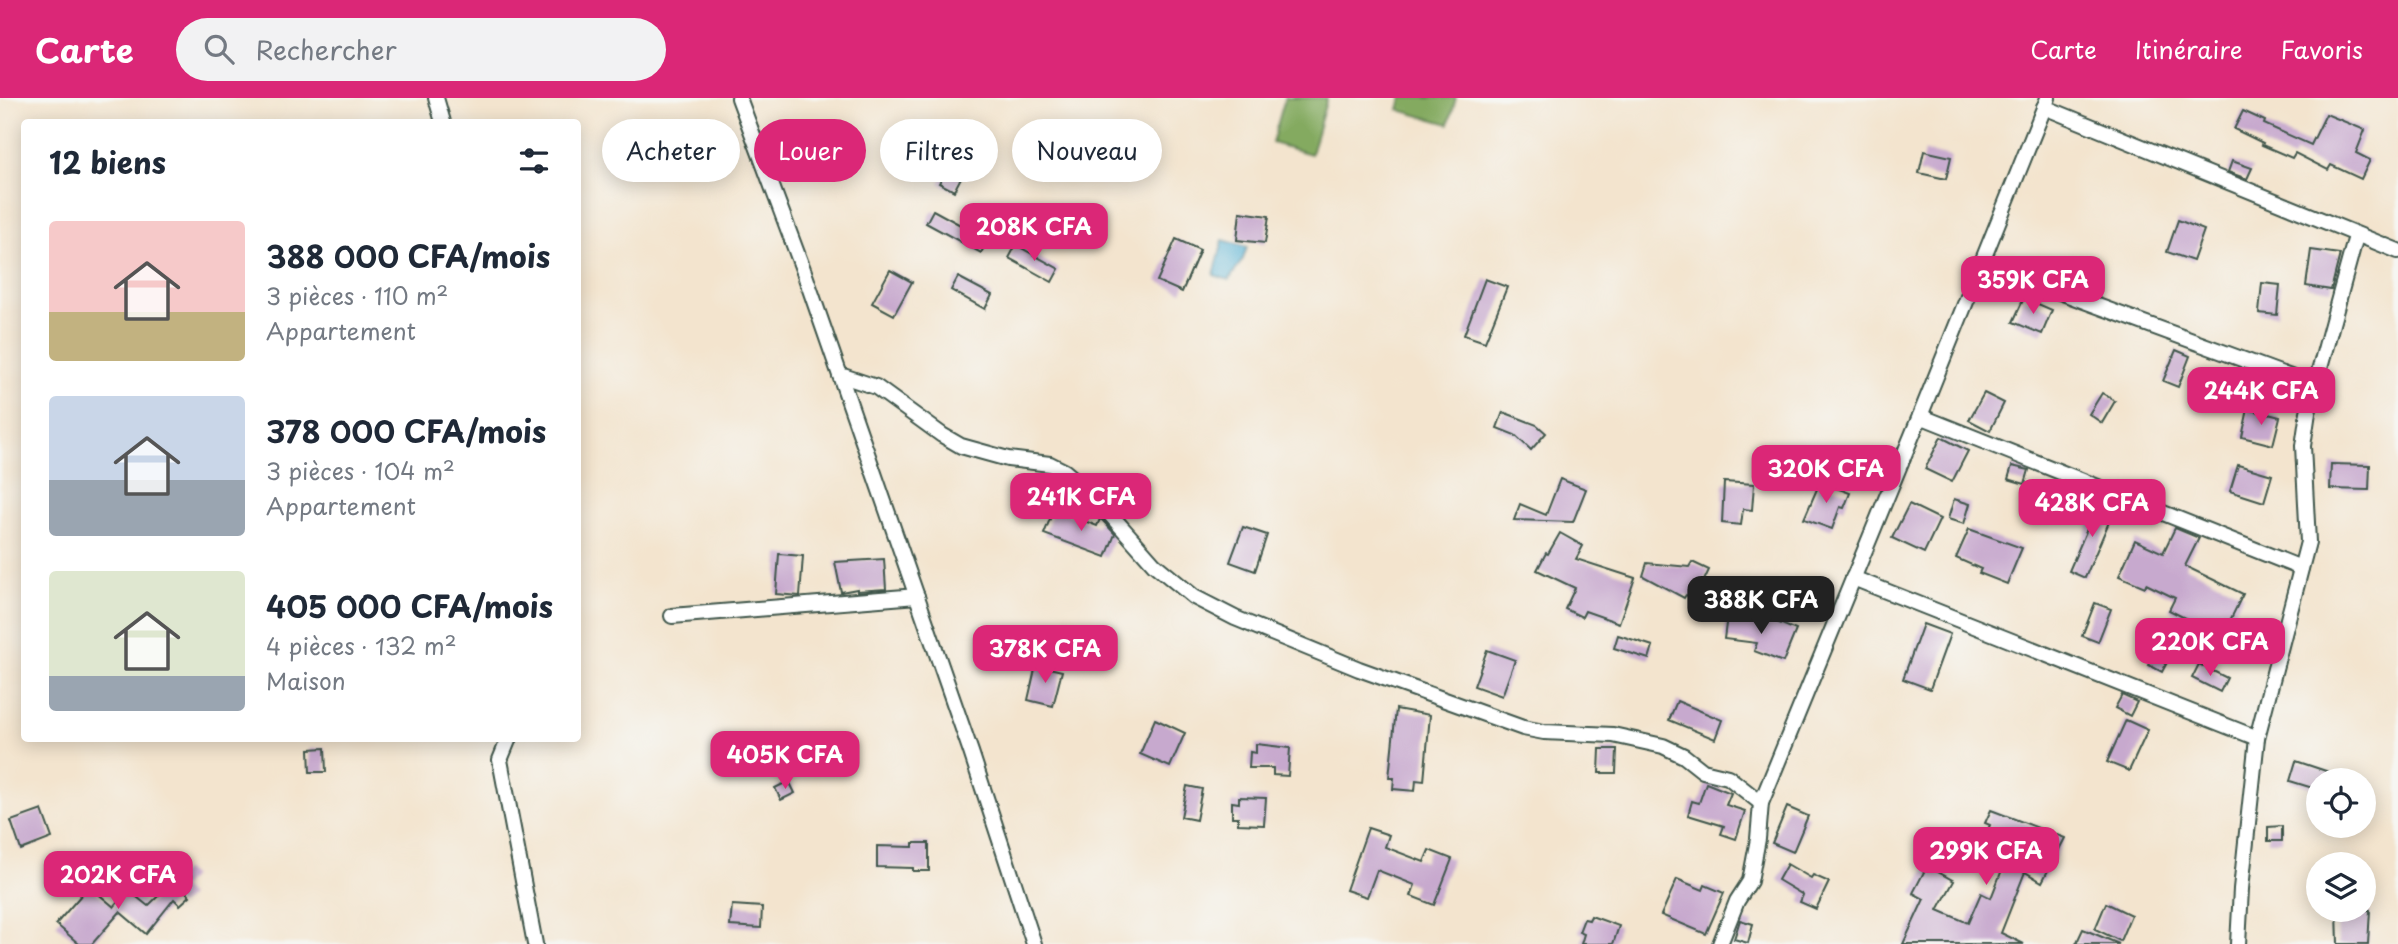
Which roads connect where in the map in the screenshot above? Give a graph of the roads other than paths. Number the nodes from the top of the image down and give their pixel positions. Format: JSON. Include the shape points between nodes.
{"nodes":[{"id":1,"x":436,"y":98,"type":"edge"},
{"id":2,"x":739,"y":98,"type":"edge"},
{"id":3,"x":2046,"y":103,"type":"edge"},
{"id":4,"x":442,"y":119,"type":"edge"},
{"id":5,"x":2356,"y":236,"type":"junction"},
{"id":6,"x":2398,"y":251,"type":"edge"},
{"id":7,"x":1981,"y":263,"type":"junction"},
{"id":8,"x":840,"y":375,"type":"junction"},
{"id":9,"x":2315,"y":386,"type":"junction"},
{"id":10,"x":1920,"y":416,"type":"junction"},
{"id":11,"x":2301,"y":568,"type":"junction"},
{"id":12,"x":1853,"y":578,"type":"junction"},
{"id":13,"x":917,"y":596,"type":"junction"},
{"id":14,"x":671,"y":615,"type":"dead end"},
{"id":15,"x":2258,"y":738,"type":"junction"},
{"id":16,"x":507,"y":742,"type":"edge"},
{"id":17,"x":1761,"y":803,"type":"junction"},
{"id":18,"x":535,"y":944,"type":"edge"},
{"id":19,"x":1034,"y":944,"type":"edge"},
{"id":20,"x":1720,"y":944,"type":"edge"},
{"id":21,"x":2238,"y":944,"type":"edge"}],
"edges":[{"from":1,"to":4,"type":"street"},
{"from":2,"to":8,"type":"street"},
{"from":3,"to":5,"type":"street"},
{"from":3,"to":7,"type":"street"},
{"from":5,"to":6,"type":"street"},
{"from":5,"to":9,"type":"street"},
{"from":7,"to":9,"type":"street"},
{"from":7,"to":10,"type":"street"},
{"from":8,"to":13,"type":"street"},
{"from":8,"to":17,"type":"street","via":[[876,387],[961,446],[1008,459],[1051,464],[1064,471],[1094,496],[1154,564],[1194,597],[1235,618],[1523,728],[1614,735],[1663,746],[1703,771],[1728,778]]},
{"from":9,"to":11,"type":"street","via":[[2303,446],[2308,542]]},
{"from":10,"to":11,"type":"street"},
{"from":10,"to":12,"type":"street"},
{"from":11,"to":15,"type":"street"},
{"from":12,"to":15,"type":"street"},
{"from":12,"to":17,"type":"street"},
{"from":13,"to":14,"type":"street"},
{"from":13,"to":19,"type":"street"},
{"from":15,"to":21,"type":"street"},
{"from":16,"to":18,"type":"street","via":[[500,760]]},
{"from":17,"to":20,"type":"street","via":[[1749,881]]}]}
